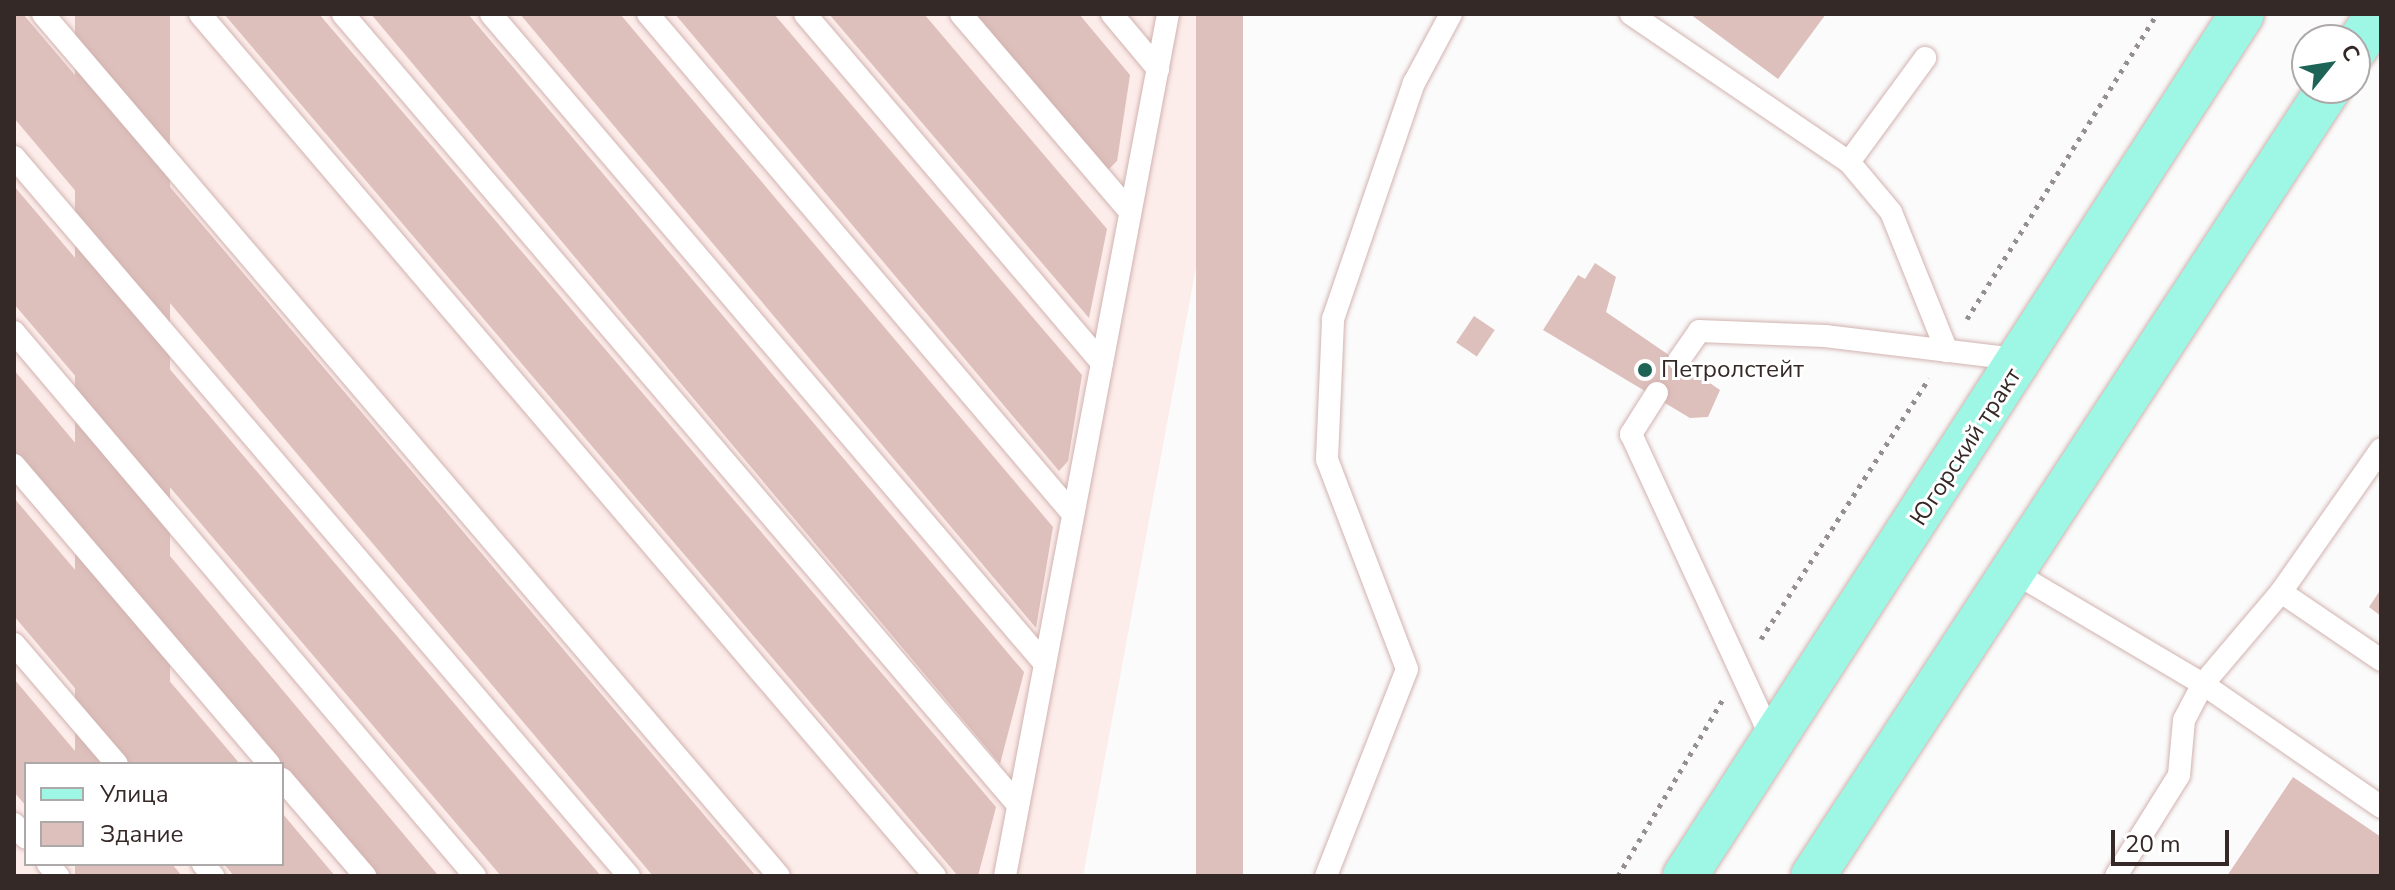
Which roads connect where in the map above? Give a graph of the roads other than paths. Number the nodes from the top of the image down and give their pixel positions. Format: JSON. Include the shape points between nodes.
{"nodes":[{"id":1,"x":43,"y":14,"type":"edge"},
{"id":2,"x":200,"y":14,"type":"edge"},
{"id":3,"x":343,"y":14,"type":"edge"},
{"id":4,"x":491,"y":14,"type":"edge"},
{"id":5,"x":648,"y":14,"type":"edge"},
{"id":6,"x":805,"y":14,"type":"edge"},
{"id":7,"x":961,"y":14,"type":"edge"},
{"id":8,"x":1112,"y":14,"type":"edge"},
{"id":9,"x":1168,"y":14,"type":"edge"},
{"id":10,"x":1451,"y":14,"type":"edge"},
{"id":11,"x":1631,"y":14,"type":"edge"},
{"id":12,"x":2242,"y":14,"type":"edge"},
{"id":13,"x":1925,"y":58,"type":"dead end"},
{"id":14,"x":1158,"y":69,"type":"junction"},
{"id":15,"x":2318,"y":104,"type":"edge"},
{"id":16,"x":14,"y":157,"type":"edge"},
{"id":17,"x":1849,"y":162,"type":"junction"},
{"id":18,"x":1130,"y":212,"type":"junction"},
{"id":19,"x":14,"y":332,"type":"edge"},
{"id":20,"x":1947,"y":351,"type":"junction"},
{"id":21,"x":1679,"y":360,"type":"dead end"},
{"id":22,"x":2023,"y":360,"type":"junction"},
{"id":23,"x":1102,"y":363,"type":"junction"},
{"id":24,"x":1657,"y":393,"type":"dead end"},
{"id":25,"x":2381,"y":449,"type":"edge"},
{"id":26,"x":14,"y":465,"type":"edge"},
{"id":27,"x":1073,"y":514,"type":"junction"},
{"id":28,"x":2010,"y":570,"type":"junction"},
{"id":29,"x":2281,"y":592,"type":"junction"},
{"id":30,"x":14,"y":644,"type":"edge"},
{"id":31,"x":2381,"y":660,"type":"edge"},
{"id":32,"x":1045,"y":664,"type":"junction"},
{"id":33,"x":2203,"y":684,"type":"junction"},
{"id":34,"x":1773,"y":741,"type":"junction"},
{"id":35,"x":115,"y":762,"type":"edge"},
{"id":36,"x":267,"y":762,"type":"edge"},
{"id":37,"x":284,"y":781,"type":"edge"},
{"id":38,"x":1018,"y":805,"type":"junction"},
{"id":39,"x":2381,"y":807,"type":"edge"},
{"id":40,"x":365,"y":876,"type":"edge"},
{"id":41,"x":475,"y":876,"type":"edge"},
{"id":42,"x":629,"y":876,"type":"edge"},
{"id":43,"x":779,"y":876,"type":"edge"},
{"id":44,"x":935,"y":876,"type":"edge"},
{"id":45,"x":1005,"y":876,"type":"edge"},
{"id":46,"x":1326,"y":876,"type":"edge"},
{"id":47,"x":1685,"y":876,"type":"edge"},
{"id":48,"x":1813,"y":876,"type":"edge"},
{"id":49,"x":2116,"y":876,"type":"edge"}],
"edges":[{"from":1,"to":43,"type":"lane"},
{"from":2,"to":44,"type":"lane"},
{"from":3,"to":38,"type":"lane"},
{"from":4,"to":32,"type":"lane"},
{"from":5,"to":27,"type":"lane"},
{"from":6,"to":23,"type":"lane"},
{"from":7,"to":18,"type":"lane"},
{"from":8,"to":14,"type":"lane"},
{"from":9,"to":14,"type":"lane"},
{"from":10,"to":46,"type":"lane","via":[[1414,83],[1333,319],[1327,459],[1407,669]]},
{"from":11,"to":17,"type":"lane"},
{"from":12,"to":22,"type":"main road","name":"Югорский тракт"},
{"from":13,"to":17,"type":"lane"},
{"from":14,"to":18,"type":"lane"},
{"from":15,"to":28,"type":"main road"},
{"from":16,"to":42,"type":"lane"},
{"from":17,"to":20,"type":"lane","via":[[1891,212]]},
{"from":18,"to":23,"type":"lane"},
{"from":19,"to":41,"type":"lane"},
{"from":20,"to":21,"type":"lane","via":[[1699,331]]},
{"from":20,"to":22,"type":"lane"},
{"from":22,"to":34,"type":"main road","name":"Югорский тракт"},
{"from":23,"to":27,"type":"lane"},
{"from":24,"to":34,"type":"lane","via":[[1631,434]]},
{"from":25,"to":29,"type":"lane"},
{"from":26,"to":36,"type":"lane"},
{"from":27,"to":32,"type":"lane"},
{"from":28,"to":33,"type":"lane"},
{"from":28,"to":48,"type":"main road"},
{"from":29,"to":31,"type":"lane"},
{"from":29,"to":33,"type":"lane"},
{"from":30,"to":35,"type":"lane"},
{"from":32,"to":38,"type":"lane"},
{"from":33,"to":39,"type":"lane"},
{"from":33,"to":49,"type":"lane","via":[[2184,720],[2179,775]]},
{"from":34,"to":47,"type":"main road","name":"Югорский тракт"},
{"from":37,"to":40,"type":"lane"},
{"from":38,"to":45,"type":"lane"}]}
